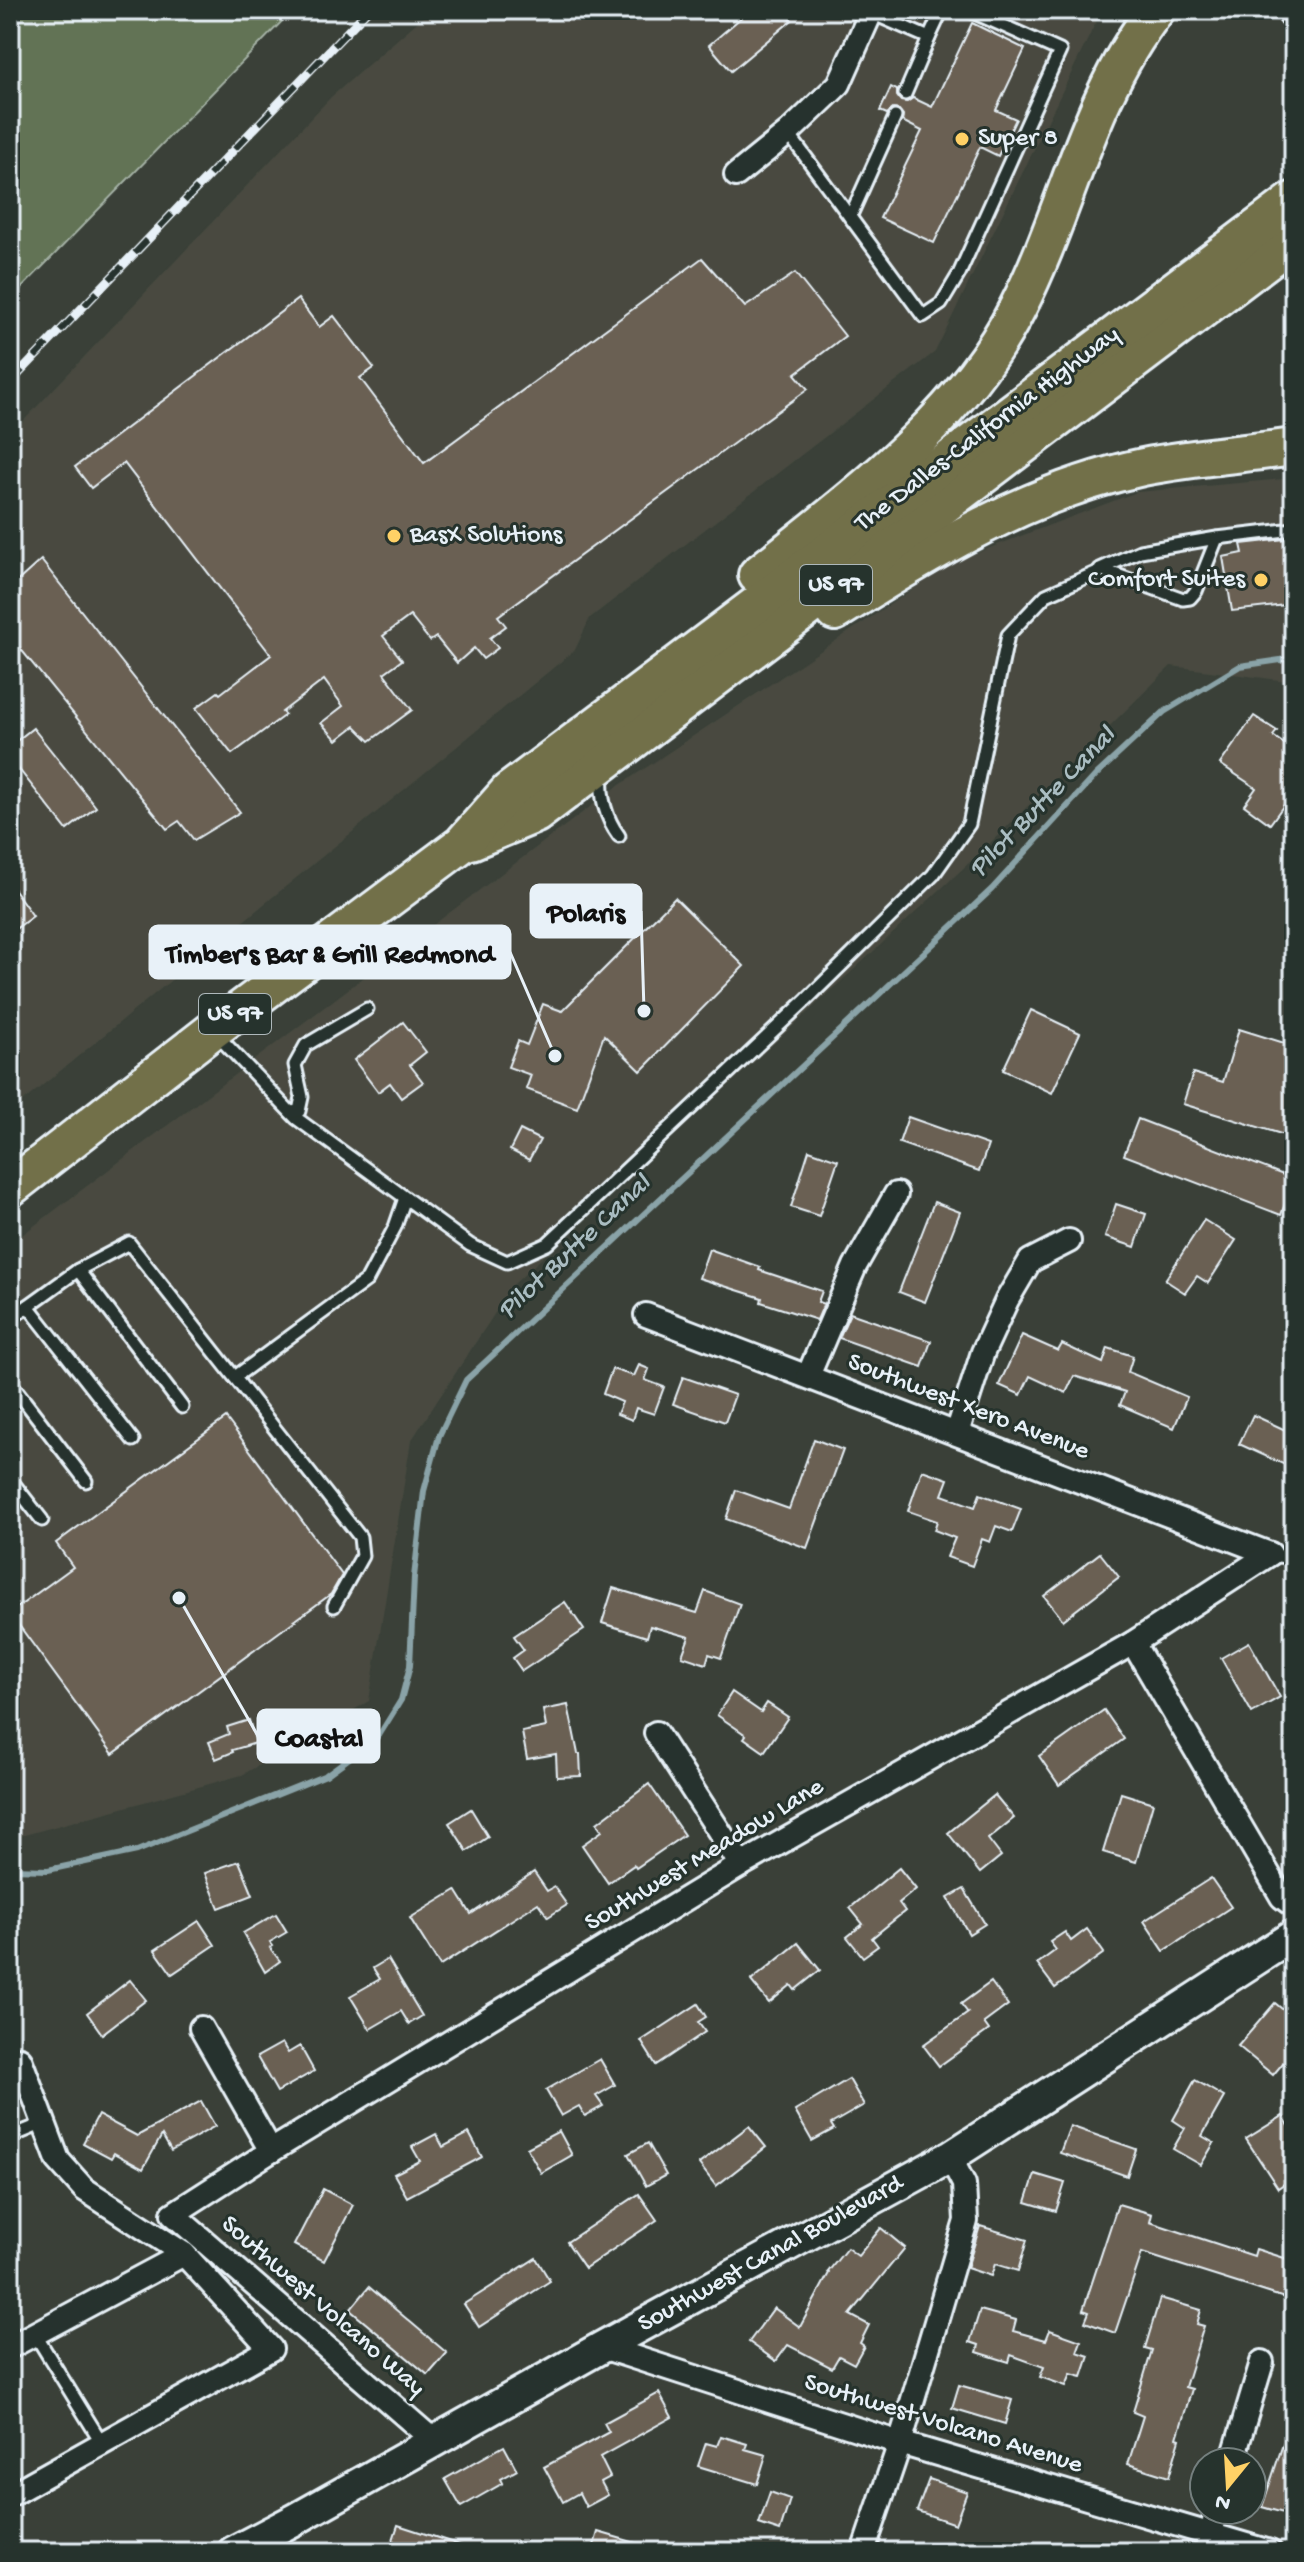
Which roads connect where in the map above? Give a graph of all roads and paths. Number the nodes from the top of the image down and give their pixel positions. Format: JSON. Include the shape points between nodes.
{"nodes":[{"id":1,"x":942,"y":10,"type":"edge"},
{"id":2,"x":968,"y":10,"type":"edge"},
{"id":3,"x":1156,"y":10,"type":"edge"},
{"id":4,"x":870,"y":11,"type":"edge"},
{"id":5,"x":929,"y":38,"type":"junction"},
{"id":6,"x":905,"y":94,"type":"dead end"},
{"id":7,"x":895,"y":117,"type":"dead end"},
{"id":8,"x":788,"y":133,"type":"junction"},
{"id":9,"x":736,"y":175,"type":"dead end"},
{"id":10,"x":1294,"y":200,"type":"edge"},
{"id":11,"x":850,"y":217,"type":"junction"},
{"id":12,"x":1294,"y":240,"type":"edge"},
{"id":13,"x":1294,"y":447,"type":"edge"},
{"id":14,"x":1294,"y":529,"type":"edge"},
{"id":15,"x":1217,"y":538,"type":"junction"},
{"id":16,"x":1102,"y":570,"type":"junction"},
{"id":17,"x":740,"y":657,"type":"junction"},
{"id":18,"x":589,"y":752,"type":"junction"},
{"id":19,"x":619,"y":836,"type":"dead end"},
{"id":20,"x":367,"y":1009,"type":"dead end"},
{"id":21,"x":213,"y":1030,"type":"junction"},
{"id":22,"x":291,"y":1112,"type":"junction"},
{"id":23,"x":10,"y":1188,"type":"edge"},
{"id":24,"x":896,"y":1194,"type":"dead end"},
{"id":25,"x":405,"y":1198,"type":"junction"},
{"id":26,"x":1069,"y":1241,"type":"dead end"},
{"id":27,"x":78,"y":1270,"type":"junction"},
{"id":28,"x":28,"y":1306,"type":"junction"},
{"id":29,"x":646,"y":1315,"type":"dead end"},
{"id":30,"x":10,"y":1319,"type":"edge"},
{"id":31,"x":808,"y":1376,"type":"junction"},
{"id":32,"x":235,"y":1377,"type":"junction"},
{"id":33,"x":10,"y":1382,"type":"edge"},
{"id":34,"x":182,"y":1407,"type":"dead end"},
{"id":35,"x":957,"y":1433,"type":"junction"},
{"id":36,"x":133,"y":1440,"type":"dead end"},
{"id":37,"x":10,"y":1479,"type":"edge"},
{"id":38,"x":86,"y":1481,"type":"dead end"},
{"id":39,"x":42,"y":1520,"type":"dead end"},
{"id":40,"x":1270,"y":1554,"type":"junction"},
{"id":41,"x":1294,"y":1559,"type":"edge"},
{"id":42,"x":334,"y":1606,"type":"dead end"},
{"id":43,"x":1133,"y":1643,"type":"junction"},
{"id":44,"x":656,"y":1733,"type":"dead end"},
{"id":45,"x":741,"y":1865,"type":"junction"},
{"id":46,"x":1294,"y":1906,"type":"edge"},
{"id":47,"x":1294,"y":1935,"type":"edge"},
{"id":48,"x":201,"y":2028,"type":"dead end"},
{"id":49,"x":20,"y":2059,"type":"dead end"},
{"id":50,"x":44,"y":2123,"type":"junction"},
{"id":51,"x":10,"y":2137,"type":"edge"},
{"id":52,"x":271,"y":2151,"type":"junction"},
{"id":53,"x":950,"y":2157,"type":"junction"},
{"id":54,"x":173,"y":2214,"type":"joint"},
{"id":55,"x":184,"y":2254,"type":"junction"},
{"id":56,"x":35,"y":2334,"type":"junction"},
{"id":57,"x":10,"y":2347,"type":"edge"},
{"id":58,"x":602,"y":2347,"type":"junction"},
{"id":59,"x":1262,"y":2362,"type":"dead end"},
{"id":60,"x":434,"y":2441,"type":"junction"},
{"id":61,"x":102,"y":2443,"type":"junction"},
{"id":62,"x":900,"y":2443,"type":"junction"},
{"id":63,"x":1237,"y":2446,"type":"edge"},
{"id":64,"x":10,"y":2495,"type":"edge"},
{"id":65,"x":1208,"y":2543,"type":"edge"},
{"id":66,"x":233,"y":2552,"type":"edge"},
{"id":67,"x":863,"y":2552,"type":"edge"},
{"id":68,"x":1270,"y":2552,"type":"edge"}],
"edges":[{"from":1,"to":5,"type":"lane"},
{"from":2,"to":11,"type":"lane","via":[[1060,51],[941,304],[923,316]]},
{"from":3,"to":18,"type":"highway","via":[[1133,40],[1094,115],[1018,309],[979,371],[937,421],[858,494],[641,669]]},
{"from":4,"to":5,"type":"lane"},
{"from":4,"to":8,"type":"street","via":[[839,84]]},
{"from":5,"to":6,"type":"lane"},
{"from":7,"to":11,"type":"lane"},
{"from":8,"to":9,"type":"street"},
{"from":8,"to":11,"type":"lane"},
{"from":10,"to":18,"type":"highway","name":"The Dalles-California Highway","number":"US 97"},
{"from":12,"to":17,"type":"highway","name":"The Dalles-California Highway","number":"US 97"},
{"from":13,"to":17,"type":"highway","via":[[1142,467],[1060,491],[991,520],[819,622]]},
{"from":14,"to":15,"type":"lane"},
{"from":15,"to":16,"type":"lane","via":[[1140,551]]},
{"from":15,"to":16,"type":"lane","via":[[1190,598]]},
{"from":16,"to":25,"type":"lane","via":[[1046,595],[1008,635],[969,824],[933,875],[547,1244],[507,1262],[470,1245]]},
{"from":17,"to":18,"type":"highway","name":"The Dalles-California Highway","number":"US 97"},
{"from":18,"to":19,"type":"lane","via":[[608,821]]},
{"from":18,"to":21,"type":"highway","name":"The Dalles-California Highway","number":"US 97","via":[[536,814],[462,844]]},
{"from":20,"to":22,"type":"lane","via":[[306,1045],[295,1065],[302,1097],[299,1111]]},
{"from":21,"to":22,"type":"lane"},
{"from":21,"to":23,"type":"highway","name":"The Dalles-California Highway","number":"US 97"},
{"from":22,"to":25,"type":"lane"},
{"from":24,"to":31,"type":"street","via":[[855,1266]]},
{"from":25,"to":32,"type":"lane","via":[[367,1280]]},
{"from":26,"to":35,"type":"street","via":[[1030,1261],[983,1352]]},
{"from":27,"to":28,"type":"lane"},
{"from":27,"to":32,"type":"lane","via":[[129,1243]]},
{"from":27,"to":34,"type":"lane"},
{"from":28,"to":30,"type":"lane"},
{"from":28,"to":36,"type":"lane"},
{"from":29,"to":31,"type":"street","name":"Southwest Xero Avenue"},
{"from":31,"to":35,"type":"street","name":"Southwest Xero Avenue"},
{"from":32,"to":42,"type":"lane","via":[[360,1537],[362,1556]]},
{"from":33,"to":38,"type":"lane"},
{"from":35,"to":40,"type":"street","name":"Southwest Xero Avenue"},
{"from":37,"to":39,"type":"lane"},
{"from":40,"to":41,"type":"lane"},
{"from":40,"to":43,"type":"street","name":"Southwest Meadow Lane"},
{"from":43,"to":45,"type":"street","name":"Southwest Meadow Lane"},
{"from":43,"to":46,"type":"street","via":[[1282,1897]]},
{"from":44,"to":45,"type":"street"},
{"from":45,"to":52,"type":"street","name":"Southwest Meadow Lane"},
{"from":47,"to":53,"type":"main road","name":"Southwest Canal Boulevard"},
{"from":48,"to":52,"type":"street"},
{"from":49,"to":50,"type":"street"},
{"from":50,"to":51,"type":"lane"},
{"from":50,"to":55,"type":"street","via":[[58,2160],[84,2189]]},
{"from":52,"to":54,"type":"street","name":"Southwest Meadow Lane"},
{"from":53,"to":58,"type":"main road","name":"Southwest Canal Boulevard"},
{"from":53,"to":62,"type":"street","via":[[964,2184],[966,2221]]},
{"from":54,"to":60,"type":"street","name":"Southwest Volcano Way"},
{"from":55,"to":56,"type":"street"},
{"from":55,"to":61,"type":"street","via":[[271,2349]]},
{"from":56,"to":57,"type":"street"},
{"from":56,"to":61,"type":"lane"},
{"from":58,"to":60,"type":"main road","name":"Southwest Canal Boulevard"},
{"from":58,"to":62,"type":"street","name":"Southwest Volcano Avenue"},
{"from":59,"to":63,"type":"street"},
{"from":60,"to":66,"type":"main road","name":"Southwest Canal Boulevard"},
{"from":61,"to":64,"type":"street"},
{"from":62,"to":65,"type":"street","name":"Southwest Volcano Avenue"},
{"from":62,"to":67,"type":"street"},
{"from":65,"to":68,"type":"street","name":"Southwest Volcano Avenue"}]}
